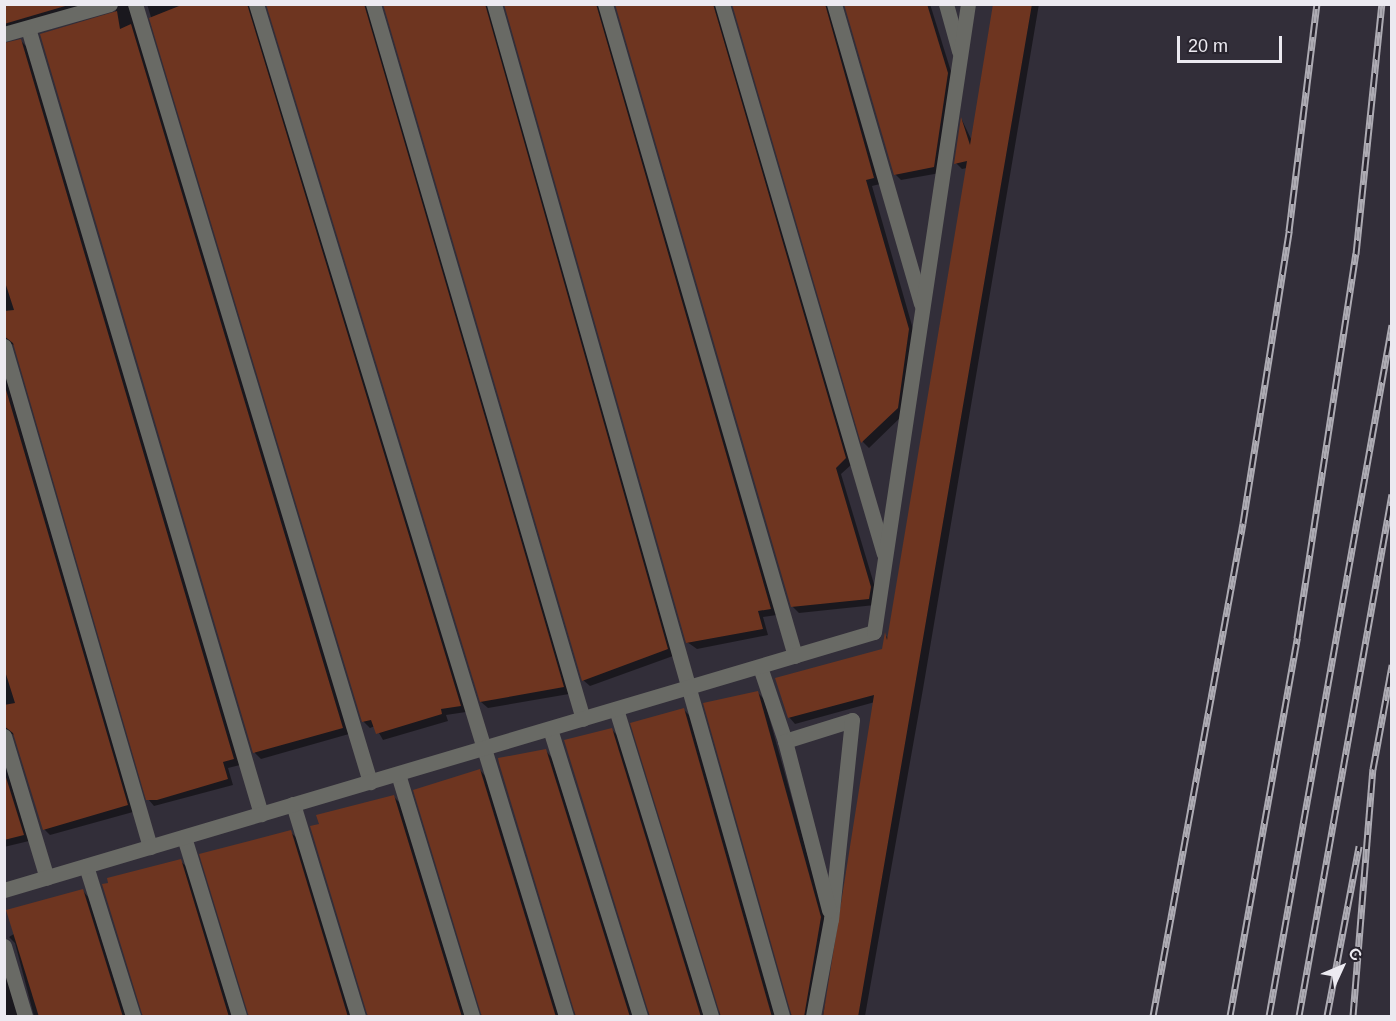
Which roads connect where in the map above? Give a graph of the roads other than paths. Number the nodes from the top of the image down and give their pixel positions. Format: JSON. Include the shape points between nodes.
{"nodes":[{"id":1,"x":110,"y":4,"type":"edge"},
{"id":2,"x":135,"y":4,"type":"edge"},
{"id":3,"x":256,"y":4,"type":"edge"},
{"id":4,"x":373,"y":4,"type":"edge"},
{"id":5,"x":494,"y":4,"type":"edge"},
{"id":6,"x":605,"y":4,"type":"edge"},
{"id":7,"x":722,"y":4,"type":"edge"},
{"id":8,"x":834,"y":4,"type":"edge"},
{"id":9,"x":946,"y":4,"type":"edge"},
{"id":10,"x":968,"y":4,"type":"edge"},
{"id":11,"x":28,"y":28,"type":"junction"},
{"id":12,"x":4,"y":34,"type":"edge"},
{"id":13,"x":960,"y":55,"type":"junction"},
{"id":14,"x":923,"y":310,"type":"junction"},
{"id":15,"x":4,"y":346,"type":"edge"},
{"id":16,"x":886,"y":558,"type":"junction"},
{"id":17,"x":795,"y":656,"type":"junction"},
{"id":18,"x":760,"y":667,"type":"junction"},
{"id":19,"x":691,"y":687,"type":"junction"},
{"id":20,"x":616,"y":709,"type":"junction"},
{"id":21,"x":583,"y":719,"type":"junction"},
{"id":22,"x":550,"y":729,"type":"junction"},
{"id":23,"x":4,"y":736,"type":"edge"},
{"id":24,"x":785,"y":741,"type":"junction"},
{"id":25,"x":482,"y":749,"type":"junction"},
{"id":26,"x":398,"y":774,"type":"junction"},
{"id":27,"x":370,"y":782,"type":"junction"},
{"id":28,"x":293,"y":804,"type":"junction"},
{"id":29,"x":261,"y":814,"type":"junction"},
{"id":30,"x":184,"y":837,"type":"junction"},
{"id":31,"x":150,"y":847,"type":"junction"},
{"id":32,"x":86,"y":866,"type":"junction"},
{"id":33,"x":47,"y":878,"type":"junction"},
{"id":34,"x":4,"y":890,"type":"edge"},
{"id":35,"x":831,"y":919,"type":"junction"},
{"id":36,"x":4,"y":946,"type":"edge"},
{"id":37,"x":25,"y":1017,"type":"edge"},
{"id":38,"x":133,"y":1017,"type":"edge"},
{"id":39,"x":239,"y":1017,"type":"edge"},
{"id":40,"x":358,"y":1017,"type":"edge"},
{"id":41,"x":472,"y":1017,"type":"edge"},
{"id":42,"x":566,"y":1017,"type":"edge"},
{"id":43,"x":640,"y":1017,"type":"edge"},
{"id":44,"x":711,"y":1017,"type":"edge"},
{"id":45,"x":782,"y":1017,"type":"edge"},
{"id":46,"x":813,"y":1017,"type":"edge"}],
"edges":[{"from":1,"to":11,"type":"lane"},
{"from":2,"to":27,"type":"lane"},
{"from":3,"to":25,"type":"lane"},
{"from":4,"to":21,"type":"lane"},
{"from":5,"to":19,"type":"lane"},
{"from":6,"to":17,"type":"lane"},
{"from":7,"to":16,"type":"lane"},
{"from":8,"to":14,"type":"lane"},
{"from":9,"to":13,"type":"lane"},
{"from":10,"to":13,"type":"lane"},
{"from":11,"to":12,"type":"lane"},
{"from":11,"to":29,"type":"lane"},
{"from":13,"to":14,"type":"lane"},
{"from":14,"to":16,"type":"lane"},
{"from":15,"to":31,"type":"lane"},
{"from":16,"to":17,"type":"lane","via":[[874,632]]},
{"from":17,"to":18,"type":"lane"},
{"from":18,"to":19,"type":"lane"},
{"from":18,"to":24,"type":"lane"},
{"from":19,"to":20,"type":"lane"},
{"from":19,"to":45,"type":"lane"},
{"from":20,"to":21,"type":"lane"},
{"from":20,"to":44,"type":"lane"},
{"from":21,"to":22,"type":"lane"},
{"from":22,"to":25,"type":"lane"},
{"from":22,"to":43,"type":"lane"},
{"from":23,"to":33,"type":"lane"},
{"from":24,"to":35,"type":"lane"},
{"from":24,"to":35,"type":"lane","via":[[852,720]]},
{"from":25,"to":26,"type":"lane"},
{"from":25,"to":42,"type":"lane"},
{"from":26,"to":27,"type":"lane"},
{"from":26,"to":41,"type":"lane"},
{"from":27,"to":28,"type":"lane"},
{"from":28,"to":29,"type":"lane"},
{"from":28,"to":40,"type":"lane"},
{"from":29,"to":30,"type":"lane"},
{"from":30,"to":31,"type":"lane"},
{"from":30,"to":39,"type":"lane"},
{"from":31,"to":32,"type":"lane"},
{"from":32,"to":33,"type":"lane"},
{"from":32,"to":38,"type":"lane"},
{"from":33,"to":34,"type":"lane"},
{"from":35,"to":46,"type":"lane"},
{"from":36,"to":37,"type":"lane"}]}
